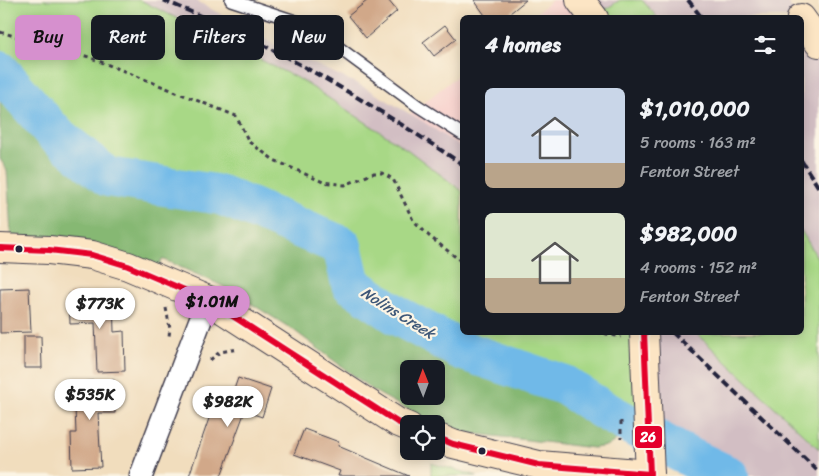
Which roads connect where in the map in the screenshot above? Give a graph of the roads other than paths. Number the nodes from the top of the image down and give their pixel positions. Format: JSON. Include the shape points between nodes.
{"nodes":[{"id":1,"x":231,"y":0,"type":"edge"},
{"id":2,"x":580,"y":0,"type":"edge"},
{"id":3,"x":789,"y":0,"type":"edge"},
{"id":4,"x":592,"y":15,"type":"edge"},
{"id":5,"x":799,"y":15,"type":"edge"},
{"id":6,"x":804,"y":22,"type":"edge"},
{"id":7,"x":819,"y":43,"type":"edge"},
{"id":8,"x":460,"y":133,"type":"edge"},
{"id":9,"x":0,"y":248,"type":"edge"},
{"id":10,"x":208,"y":300,"type":"junction"},
{"id":11,"x":644,"y":342,"type":"edge"},
{"id":12,"x":400,"y":423,"type":"edge"},
{"id":13,"x":445,"y":441,"type":"edge"},
{"id":14,"x":650,"y":468,"type":"edge"},
{"id":15,"x":141,"y":476,"type":"edge"}],
"edges":[{"from":1,"to":8,"type":"lane","via":[[298,22]]},
{"from":2,"to":4,"type":"street"},
{"from":3,"to":5,"type":"street"},
{"from":6,"to":7,"type":"street"},
{"from":9,"to":10,"type":"street","via":[[92,255],[128,266]]},
{"from":10,"to":12,"type":"street"},
{"from":10,"to":15,"type":"street"},
{"from":11,"to":14,"type":"street"},
{"from":13,"to":14,"type":"street","via":[[539,465]]}]}
